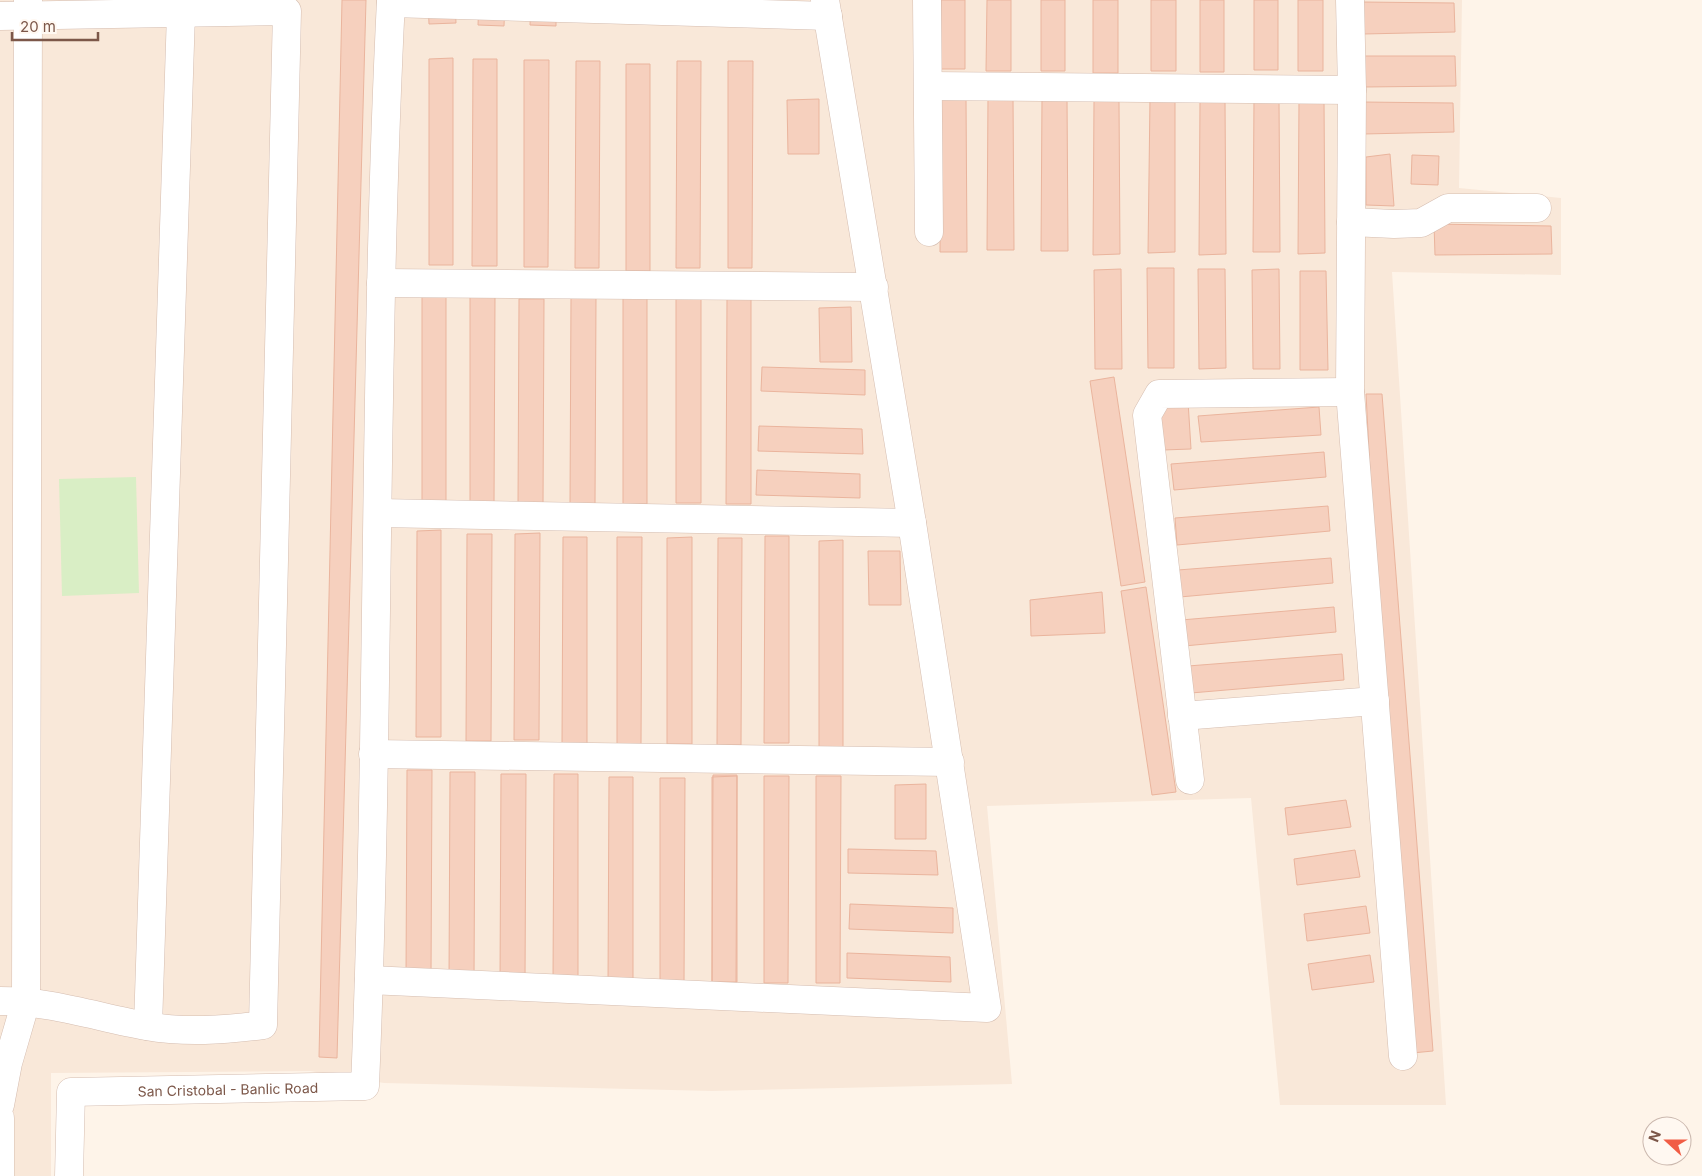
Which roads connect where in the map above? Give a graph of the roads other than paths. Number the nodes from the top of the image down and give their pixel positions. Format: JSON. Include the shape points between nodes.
{"nodes":[{"id":1,"x":927,"y":0,"type":"edge"},
{"id":2,"x":1350,"y":0,"type":"edge"},
{"id":3,"x":391,"y":2,"type":"edge"},
{"id":4,"x":28,"y":8,"type":"edge"},
{"id":5,"x":827,"y":8,"type":"edge"},
{"id":6,"x":181,"y":13,"type":"junction"},
{"id":7,"x":0,"y":16,"type":"edge"},
{"id":8,"x":928,"y":86,"type":"junction"},
{"id":9,"x":1352,"y":90,"type":"junction"},
{"id":10,"x":1537,"y":208,"type":"dead end"},
{"id":11,"x":1351,"y":222,"type":"junction"},
{"id":12,"x":929,"y":232,"type":"dead end"},
{"id":13,"x":381,"y":283,"type":"junction"},
{"id":14,"x":874,"y":287,"type":"junction"},
{"id":15,"x":1350,"y":392,"type":"junction"},
{"id":16,"x":379,"y":513,"type":"junction"},
{"id":17,"x":912,"y":524,"type":"junction"},
{"id":18,"x":1375,"y":701,"type":"junction"},
{"id":19,"x":1182,"y":716,"type":"junction"},
{"id":20,"x":373,"y":754,"type":"junction"},
{"id":21,"x":950,"y":762,"type":"junction"},
{"id":22,"x":1190,"y":780,"type":"dead end"},
{"id":23,"x":369,"y":980,"type":"junction"},
{"id":24,"x":13,"y":1001,"type":"edge"},
{"id":25,"x":148,"y":1026,"type":"junction"},
{"id":26,"x":1403,"y":1056,"type":"dead end"},
{"id":27,"x":0,"y":1105,"type":"edge"},
{"id":28,"x":0,"y":1118,"type":"edge"},
{"id":29,"x":0,"y":1176,"type":"edge"},
{"id":30,"x":69,"y":1176,"type":"edge"}],
"edges":[{"from":1,"to":8,"type":"street"},
{"from":2,"to":9,"type":"street"},
{"from":3,"to":5,"type":"street"},
{"from":3,"to":13,"type":"street"},
{"from":4,"to":6,"type":"street"},
{"from":4,"to":7,"type":"street"},
{"from":4,"to":24,"type":"street"},
{"from":5,"to":14,"type":"street"},
{"from":6,"to":25,"type":"street"},
{"from":6,"to":25,"type":"street","via":[[288,11],[263,1025],[211,1032]]},
{"from":8,"to":9,"type":"street"},
{"from":8,"to":12,"type":"street"},
{"from":9,"to":11,"type":"street"},
{"from":10,"to":11,"type":"street","via":[[1448,208],[1421,223]]},
{"from":11,"to":15,"type":"street"},
{"from":13,"to":14,"type":"street"},
{"from":13,"to":16,"type":"street"},
{"from":14,"to":17,"type":"street"},
{"from":15,"to":18,"type":"street"},
{"from":15,"to":19,"type":"street","via":[[1159,394],[1147,416]]},
{"from":16,"to":17,"type":"street"},
{"from":16,"to":20,"type":"street"},
{"from":17,"to":21,"type":"street"},
{"from":18,"to":19,"type":"street"},
{"from":18,"to":26,"type":"street"},
{"from":19,"to":22,"type":"street"},
{"from":20,"to":21,"type":"street"},
{"from":20,"to":23,"type":"street"},
{"from":21,"to":23,"type":"street","via":[[987,1008]]},
{"from":23,"to":30,"type":"street","name":"San Cristobal - Banlic Road","via":[[364,1086],[71,1092]]},
{"from":24,"to":25,"type":"street"},
{"from":24,"to":27,"type":"street","via":[[8,1063]]},
{"from":28,"to":29,"type":"street"}]}
